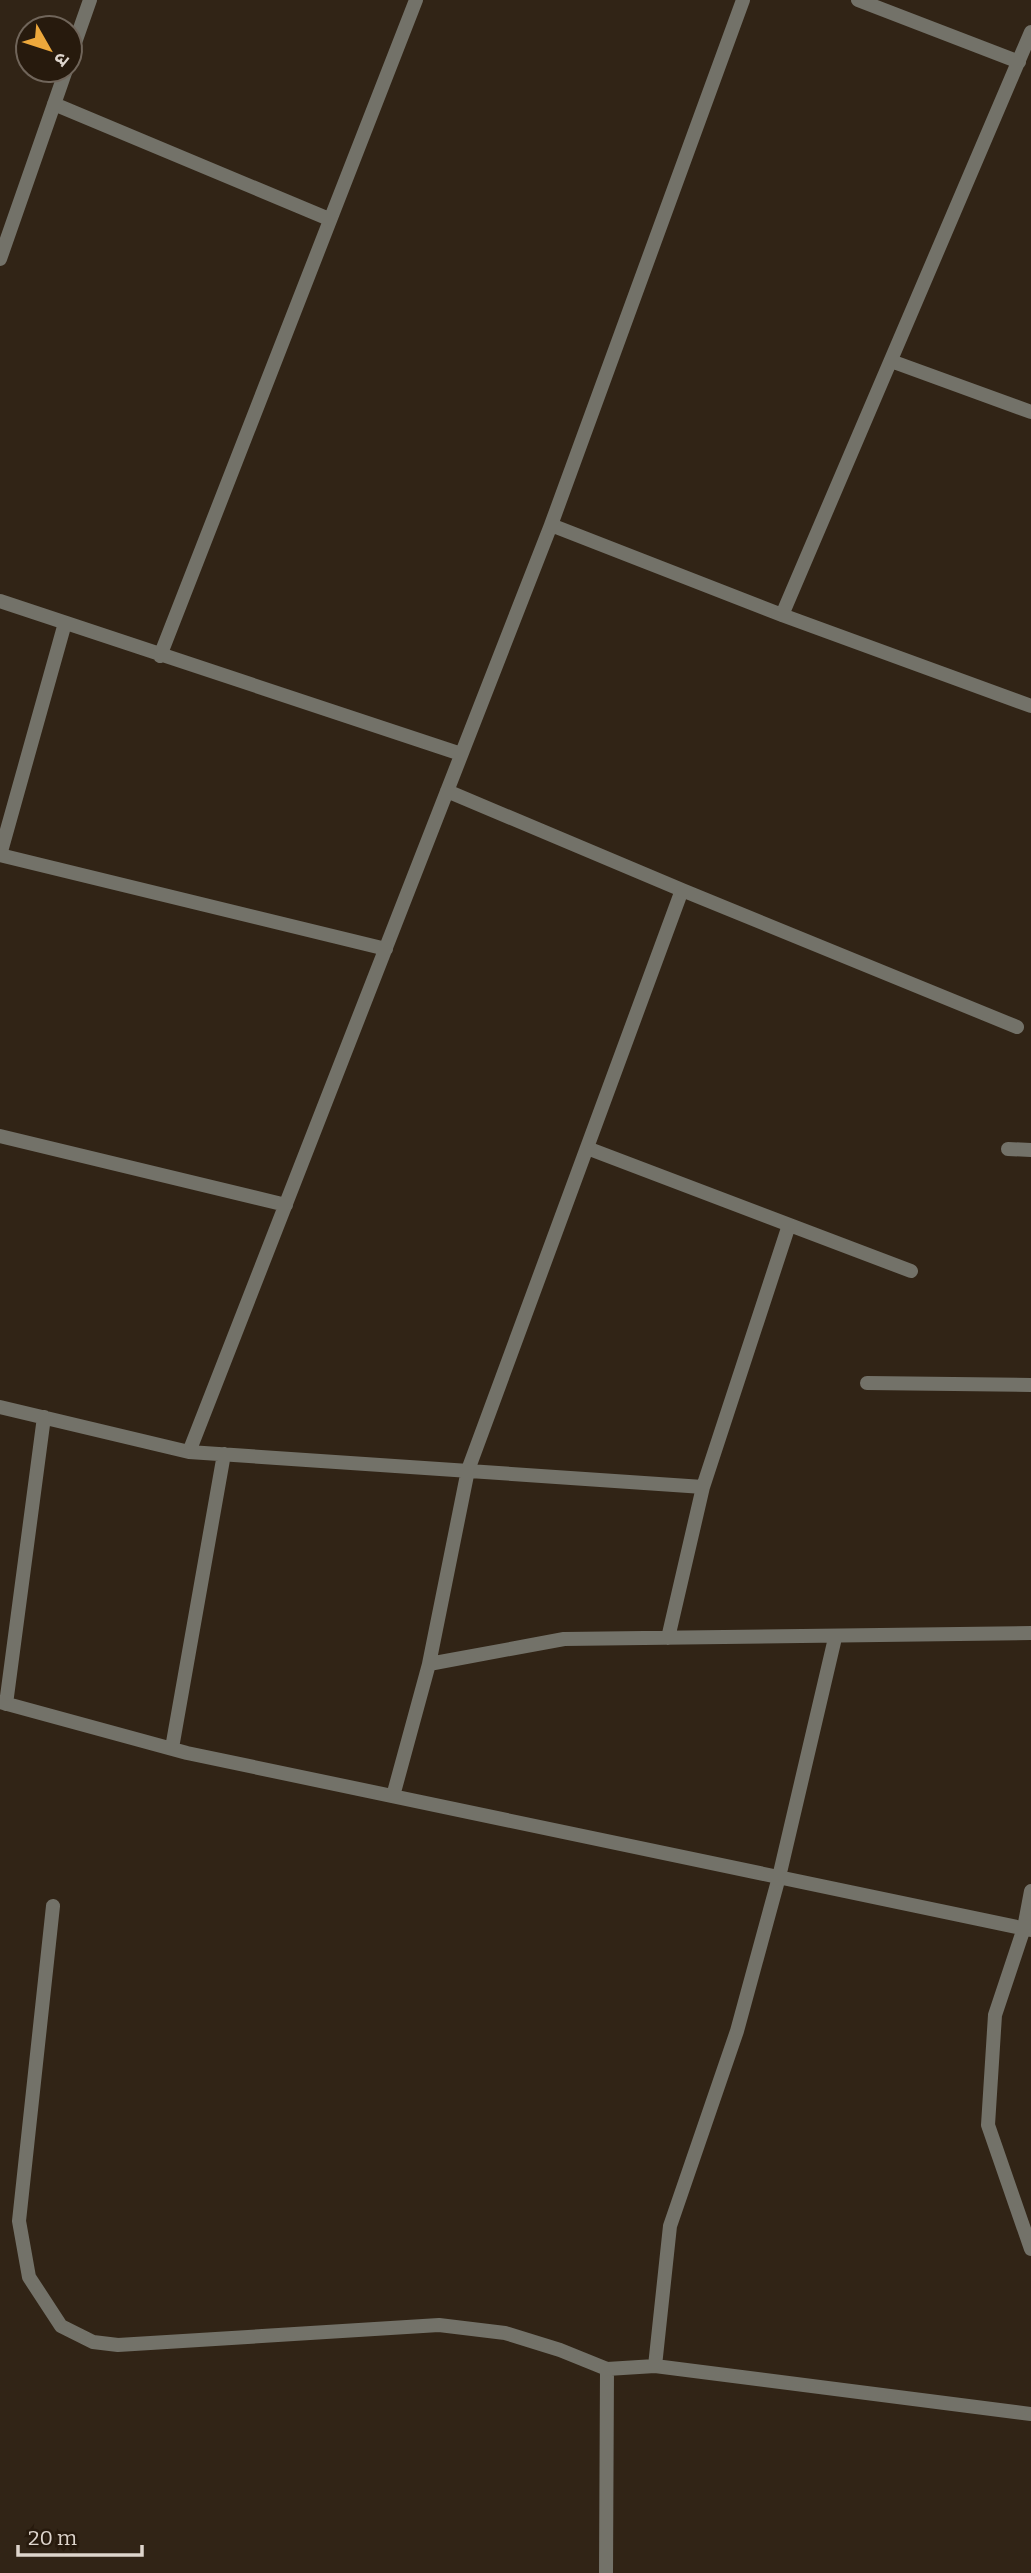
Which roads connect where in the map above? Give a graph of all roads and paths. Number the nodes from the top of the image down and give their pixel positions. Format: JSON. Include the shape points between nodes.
{"nodes":[{"id":1,"x":90,"y":0,"type":"edge"},
{"id":2,"x":416,"y":0,"type":"edge"},
{"id":3,"x":743,"y":0,"type":"edge"},
{"id":4,"x":858,"y":0,"type":"edge"},
{"id":5,"x":84,"y":17,"type":"edge"},
{"id":6,"x":1031,"y":32,"type":"edge"},
{"id":7,"x":1019,"y":62,"type":"junction"},
{"id":8,"x":61,"y":84,"type":"edge"},
{"id":9,"x":54,"y":104,"type":"junction"},
{"id":10,"x":329,"y":219,"type":"junction"},
{"id":11,"x":6,"y":222,"type":"edge"},
{"id":12,"x":0,"y":260,"type":"edge"},
{"id":13,"x":891,"y":361,"type":"junction"},
{"id":14,"x":1031,"y":412,"type":"edge"},
{"id":15,"x":551,"y":525,"type":"junction"},
{"id":16,"x":0,"y":601,"type":"edge"},
{"id":17,"x":782,"y":615,"type":"junction"},
{"id":18,"x":65,"y":623,"type":"junction"},
{"id":19,"x":160,"y":656,"type":"junction"},
{"id":20,"x":1031,"y":706,"type":"edge"},
{"id":21,"x":461,"y":754,"type":"junction"},
{"id":22,"x":447,"y":791,"type":"junction"},
{"id":23,"x":0,"y":855,"type":"edge"},
{"id":24,"x":682,"y":890,"type":"junction"},
{"id":25,"x":386,"y":949,"type":"junction"},
{"id":26,"x":1017,"y":1027,"type":"dead end"},
{"id":27,"x":0,"y":1136,"type":"edge"},
{"id":28,"x":587,"y":1148,"type":"junction"},
{"id":29,"x":1008,"y":1149,"type":"dead end"},
{"id":30,"x":1031,"y":1150,"type":"edge"},
{"id":31,"x":286,"y":1205,"type":"junction"},
{"id":32,"x":789,"y":1225,"type":"junction"},
{"id":33,"x":911,"y":1271,"type":"dead end"},
{"id":34,"x":867,"y":1383,"type":"dead end"},
{"id":35,"x":1031,"y":1385,"type":"edge"},
{"id":36,"x":0,"y":1407,"type":"edge"},
{"id":37,"x":44,"y":1417,"type":"junction"},
{"id":38,"x":189,"y":1452,"type":"junction"},
{"id":39,"x":224,"y":1454,"type":"junction"},
{"id":40,"x":468,"y":1470,"type":"junction"},
{"id":41,"x":703,"y":1487,"type":"junction"},
{"id":42,"x":1031,"y":1633,"type":"edge"},
{"id":43,"x":835,"y":1637,"type":"junction"},
{"id":44,"x":668,"y":1638,"type":"junction"},
{"id":45,"x":429,"y":1664,"type":"junction"},
{"id":46,"x":3,"y":1703,"type":"edge"},
{"id":47,"x":172,"y":1748,"type":"junction"},
{"id":48,"x":393,"y":1796,"type":"junction"},
{"id":49,"x":779,"y":1877,"type":"junction"},
{"id":50,"x":1031,"y":1891,"type":"edge"},
{"id":51,"x":53,"y":1906,"type":"dead end"},
{"id":52,"x":1027,"y":1929,"type":"edge"},
{"id":53,"x":1031,"y":2249,"type":"edge"},
{"id":54,"x":655,"y":2366,"type":"junction"},
{"id":55,"x":607,"y":2369,"type":"junction"},
{"id":56,"x":1031,"y":2414,"type":"edge"},
{"id":57,"x":606,"y":2573,"type":"edge"}],
"edges":[{"from":1,"to":5,"type":"street"},
{"from":2,"to":10,"type":"street"},
{"from":3,"to":15,"type":"street"},
{"from":4,"to":7,"type":"street"},
{"from":6,"to":7,"type":"street"},
{"from":7,"to":13,"type":"street"},
{"from":8,"to":9,"type":"street"},
{"from":9,"to":10,"type":"street"},
{"from":9,"to":11,"type":"street"},
{"from":10,"to":19,"type":"street"},
{"from":11,"to":12,"type":"street"},
{"from":13,"to":14,"type":"street"},
{"from":13,"to":17,"type":"street"},
{"from":15,"to":17,"type":"street"},
{"from":15,"to":21,"type":"street"},
{"from":16,"to":18,"type":"street"},
{"from":17,"to":20,"type":"street"},
{"from":18,"to":19,"type":"street"},
{"from":18,"to":23,"type":"street"},
{"from":19,"to":21,"type":"street"},
{"from":21,"to":22,"type":"street"},
{"from":22,"to":24,"type":"street"},
{"from":22,"to":25,"type":"street"},
{"from":23,"to":25,"type":"street"},
{"from":24,"to":26,"type":"street"},
{"from":24,"to":28,"type":"street"},
{"from":25,"to":31,"type":"street"},
{"from":27,"to":31,"type":"street"},
{"from":28,"to":32,"type":"street"},
{"from":28,"to":40,"type":"street"},
{"from":29,"to":30,"type":"street"},
{"from":31,"to":38,"type":"street"},
{"from":32,"to":33,"type":"street"},
{"from":32,"to":41,"type":"street"},
{"from":34,"to":35,"type":"street"},
{"from":36,"to":37,"type":"street"},
{"from":37,"to":38,"type":"street"},
{"from":37,"to":46,"type":"street"},
{"from":38,"to":39,"type":"street"},
{"from":39,"to":40,"type":"street"},
{"from":39,"to":47,"type":"street"},
{"from":40,"to":41,"type":"street"},
{"from":40,"to":45,"type":"street"},
{"from":41,"to":44,"type":"street"},
{"from":42,"to":43,"type":"street"},
{"from":43,"to":44,"type":"street"},
{"from":43,"to":49,"type":"street"},
{"from":44,"to":45,"type":"street","via":[[564,1640]]},
{"from":45,"to":48,"type":"street"},
{"from":46,"to":47,"type":"street"},
{"from":47,"to":48,"type":"street"},
{"from":48,"to":49,"type":"street"},
{"from":49,"to":52,"type":"street"},
{"from":49,"to":54,"type":"street","via":[[737,2031],[670,2226]]},
{"from":50,"to":52,"type":"street"},
{"from":51,"to":55,"type":"street","via":[[19,2221],[29,2277],[61,2326],[93,2342],[118,2345],[439,2325],[505,2333]]},
{"from":52,"to":53,"type":"street","via":[[995,2015],[988,2125]]},
{"from":54,"to":55,"type":"street"},
{"from":54,"to":56,"type":"street"},
{"from":55,"to":57,"type":"street"}]}
